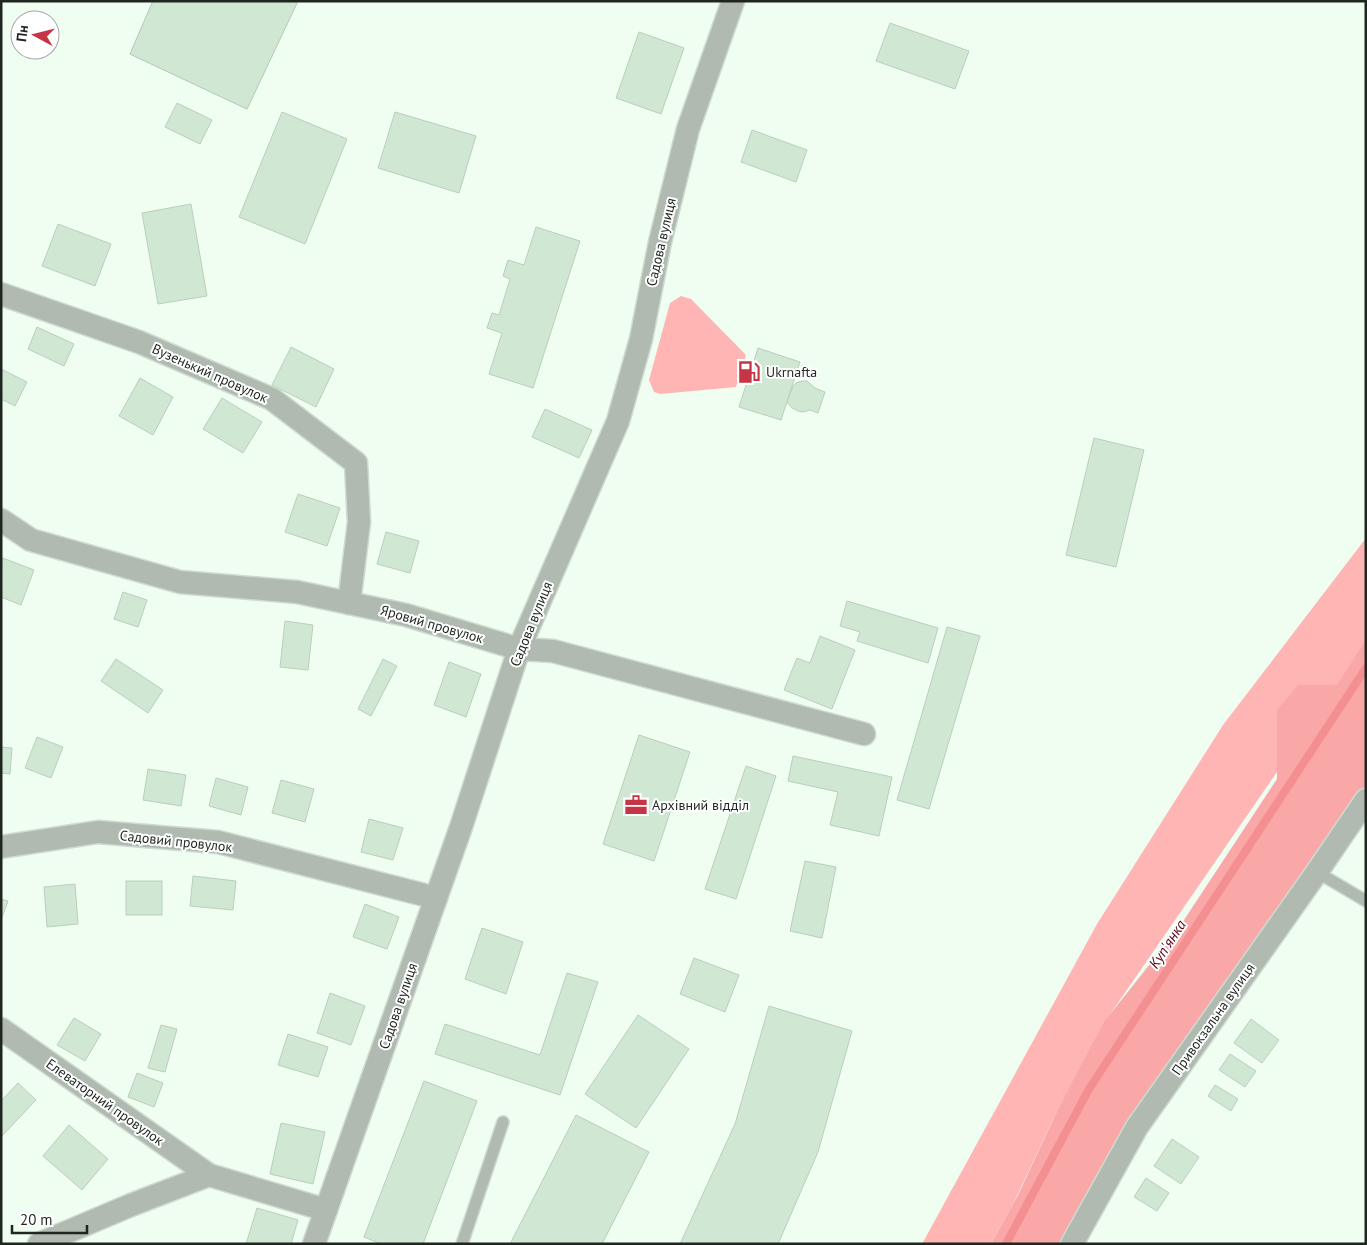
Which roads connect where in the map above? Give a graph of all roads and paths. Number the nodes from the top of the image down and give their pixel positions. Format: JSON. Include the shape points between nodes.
{"nodes":[{"id":1,"x":733,"y":1,"type":"edge"},
{"id":2,"x":1,"y":294,"type":"edge"},
{"id":3,"x":1,"y":520,"type":"edge"},
{"id":4,"x":349,"y":603,"type":"junction"},
{"id":5,"x":519,"y":649,"type":"junction"},
{"id":6,"x":864,"y":734,"type":"dead end"},
{"id":7,"x":1366,"y":800,"type":"edge"},
{"id":8,"x":1,"y":847,"type":"edge"},
{"id":9,"x":1317,"y":872,"type":"junction"},
{"id":10,"x":436,"y":898,"type":"junction"},
{"id":11,"x":1366,"y":901,"type":"edge"},
{"id":12,"x":1,"y":1030,"type":"edge"},
{"id":13,"x":503,"y":1122,"type":"dead end"},
{"id":14,"x":209,"y":1175,"type":"junction"},
{"id":15,"x":326,"y":1210,"type":"junction"},
{"id":16,"x":39,"y":1244,"type":"edge"},
{"id":17,"x":314,"y":1244,"type":"edge"},
{"id":18,"x":462,"y":1244,"type":"edge"},
{"id":19,"x":1072,"y":1244,"type":"edge"}],
"edges":[{"from":1,"to":5,"type":"street","name":"Садова вулиця","via":[[688,129],[660,242],[641,339],[618,421]]},
{"from":2,"to":4,"type":"street","name":"Вузенький провулок","via":[[139,342],[272,400],[356,464],[359,522]]},
{"from":3,"to":4,"type":"street","name":"Яровий провулок","via":[[32,540],[180,582],[297,592]]},
{"from":4,"to":5,"type":"street","name":"Яровий провулок","via":[[406,615]]},
{"from":5,"to":6,"type":"street","name":"Яровий провулок","via":[[553,651]]},
{"from":5,"to":10,"type":"street","name":"Садова вулиця"},
{"from":7,"to":9,"type":"street","name":"Привокзальна вулиця"},
{"from":8,"to":10,"type":"street","name":"Садовий провулок","via":[[98,832],[218,842]]},
{"from":9,"to":11,"type":"lane"},
{"from":9,"to":19,"type":"street","name":"Привокзальна вулиця","via":[[1137,1127]]},
{"from":10,"to":15,"type":"street","name":"Садова вулиця"},
{"from":12,"to":14,"type":"street","name":"Елеваторний провулок"},
{"from":13,"to":18,"type":"lane"},
{"from":14,"to":15,"type":"street","name":"Елеваторний провулок"},
{"from":14,"to":16,"type":"street"},
{"from":15,"to":17,"type":"street","name":"Садова вулиця"}]}
